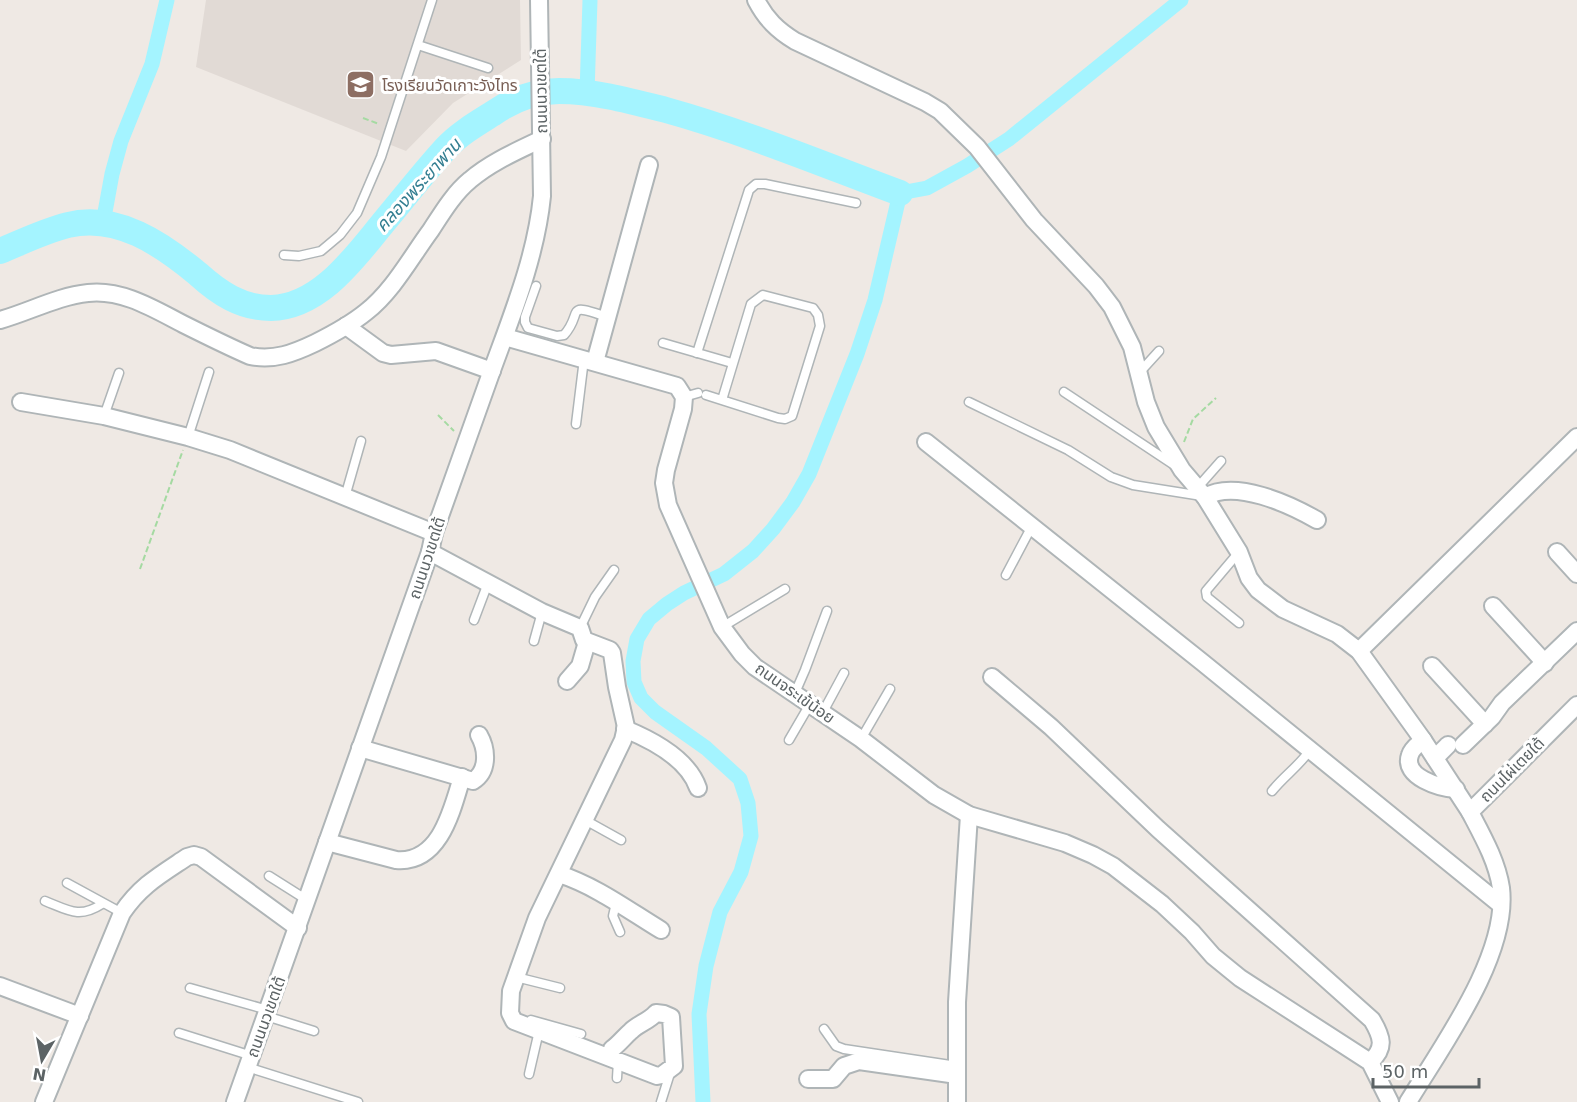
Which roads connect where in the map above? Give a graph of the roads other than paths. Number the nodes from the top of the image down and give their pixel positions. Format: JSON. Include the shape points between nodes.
{"nodes":[{"id":1,"x":432,"y":0,"type":"edge"},
{"id":2,"x":539,"y":0,"type":"edge"},
{"id":3,"x":756,"y":0,"type":"edge"},
{"id":4,"x":418,"y":45,"type":"junction"},
{"id":5,"x":488,"y":68,"type":"dead end"},
{"id":6,"x":541,"y":134,"type":"junction"},
{"id":7,"x":649,"y":165,"type":"dead end"},
{"id":8,"x":856,"y":203,"type":"dead end"},
{"id":9,"x":284,"y":255,"type":"dead end"},
{"id":10,"x":536,"y":286,"type":"dead end"},
{"id":11,"x":607,"y":317,"type":"junction"},
{"id":12,"x":0,"y":320,"type":"edge"},
{"id":13,"x":340,"y":330,"type":"junction"},
{"id":14,"x":505,"y":337,"type":"junction"},
{"id":15,"x":663,"y":344,"type":"dead end"},
{"id":16,"x":1159,"y":351,"type":"dead end"},
{"id":17,"x":697,"y":353,"type":"junction"},
{"id":18,"x":590,"y":361,"type":"junction"},
{"id":19,"x":732,"y":363,"type":"junction"},
{"id":20,"x":492,"y":371,"type":"junction"},
{"id":21,"x":209,"y":372,"type":"dead end"},
{"id":22,"x":119,"y":373,"type":"dead end"},
{"id":23,"x":1139,"y":374,"type":"junction"},
{"id":24,"x":1064,"y":392,"type":"dead end"},
{"id":25,"x":696,"y":395,"type":"junction"},
{"id":26,"x":722,"y":400,"type":"junction"},
{"id":27,"x":21,"y":402,"type":"dead end"},
{"id":28,"x":969,"y":402,"type":"dead end"},
{"id":29,"x":104,"y":416,"type":"junction"},
{"id":30,"x":576,"y":424,"type":"dead end"},
{"id":31,"x":188,"y":437,"type":"junction"},
{"id":32,"x":1577,"y":437,"type":"edge"},
{"id":33,"x":361,"y":441,"type":"dead end"},
{"id":34,"x":926,"y":442,"type":"dead end"},
{"id":35,"x":1221,"y":461,"type":"dead end"},
{"id":36,"x":1179,"y":465,"type":"junction"},
{"id":37,"x":1202,"y":492,"type":"junction"},
{"id":38,"x":345,"y":497,"type":"junction"},
{"id":39,"x":1317,"y":520,"type":"dead end"},
{"id":40,"x":1032,"y":526,"type":"junction"},
{"id":41,"x":434,"y":533,"type":"junction"},
{"id":42,"x":430,"y":552,"type":"junction"},
{"id":43,"x":1239,"y":552,"type":"junction"},
{"id":44,"x":1557,"y":552,"type":"dead end"},
{"id":45,"x":614,"y":570,"type":"dead end"},
{"id":46,"x":1577,"y":574,"type":"edge"},
{"id":47,"x":1005,"y":575,"type":"dead end"},
{"id":48,"x":488,"y":583,"type":"junction"},
{"id":49,"x":785,"y":589,"type":"dead end"},
{"id":50,"x":1493,"y":606,"type":"dead end"},
{"id":51,"x":826,"y":611,"type":"dead end"},
{"id":52,"x":542,"y":612,"type":"junction"},
{"id":53,"x":474,"y":620,"type":"dead end"},
{"id":54,"x":1239,"y":623,"type":"dead end"},
{"id":55,"x":722,"y":627,"type":"junction"},
{"id":56,"x":1577,"y":631,"type":"edge"},
{"id":57,"x":584,"y":635,"type":"junction"},
{"id":58,"x":534,"y":641,"type":"dead end"},
{"id":59,"x":1359,"y":651,"type":"junction"},
{"id":60,"x":1545,"y":663,"type":"junction"},
{"id":61,"x":1432,"y":666,"type":"dead end"},
{"id":62,"x":844,"y":673,"type":"dead end"},
{"id":63,"x":992,"y":677,"type":"dead end"},
{"id":64,"x":567,"y":681,"type":"dead end"},
{"id":65,"x":890,"y":689,"type":"dead end"},
{"id":66,"x":795,"y":693,"type":"junction"},
{"id":67,"x":1577,"y":705,"type":"edge"},
{"id":68,"x":817,"y":708,"type":"junction"},
{"id":69,"x":1482,"y":720,"type":"junction"},
{"id":70,"x":625,"y":729,"type":"junction"},
{"id":71,"x":478,"y":735,"type":"dead end"},
{"id":72,"x":861,"y":739,"type":"junction"},
{"id":73,"x":789,"y":740,"type":"dead end"},
{"id":74,"x":1424,"y":740,"type":"junction"},
{"id":75,"x":360,"y":748,"type":"junction"},
{"id":76,"x":1310,"y":750,"type":"junction"},
{"id":77,"x":1438,"y":762,"type":"junction"},
{"id":78,"x":462,"y":777,"type":"junction"},
{"id":79,"x":698,"y":788,"type":"dead end"},
{"id":80,"x":1456,"y":789,"type":"junction"},
{"id":81,"x":1272,"y":791,"type":"dead end"},
{"id":82,"x":1470,"y":812,"type":"junction"},
{"id":83,"x":969,"y":815,"type":"junction"},
{"id":84,"x":585,"y":820,"type":"junction"},
{"id":85,"x":621,"y":840,"type":"dead end"},
{"id":86,"x":327,"y":842,"type":"junction"},
{"id":87,"x":559,"y":874,"type":"junction"},
{"id":88,"x":269,"y":876,"type":"dead end"},
{"id":89,"x":68,"y":883,"type":"dead end"},
{"id":90,"x":307,"y":900,"type":"junction"},
{"id":91,"x":45,"y":901,"type":"dead end"},
{"id":92,"x":616,"y":903,"type":"junction"},
{"id":93,"x":102,"y":904,"type":"junction"},
{"id":94,"x":1502,"y":905,"type":"junction"},
{"id":95,"x":122,"y":913,"type":"junction"},
{"id":96,"x":298,"y":928,"type":"junction"},
{"id":97,"x":661,"y":930,"type":"dead end"},
{"id":98,"x":620,"y":932,"type":"dead end"},
{"id":99,"x":515,"y":976,"type":"junction"},
{"id":100,"x":0,"y":986,"type":"edge"},
{"id":101,"x":190,"y":988,"type":"dead end"},
{"id":102,"x":560,"y":988,"type":"dead end"},
{"id":103,"x":510,"y":1009,"type":"junction"},
{"id":104,"x":267,"y":1013,"type":"junction"},
{"id":105,"x":80,"y":1016,"type":"junction"},
{"id":106,"x":824,"y":1029,"type":"dead end"},
{"id":107,"x":314,"y":1031,"type":"dead end"},
{"id":108,"x":539,"y":1031,"type":"junction"},
{"id":109,"x":179,"y":1033,"type":"dead end"},
{"id":110,"x":581,"y":1034,"type":"dead end"},
{"id":111,"x":614,"y":1059,"type":"junction"},
{"id":112,"x":250,"y":1061,"type":"junction"},
{"id":113,"x":1370,"y":1062,"type":"junction"},
{"id":114,"x":671,"y":1069,"type":"junction"},
{"id":115,"x":957,"y":1070,"type":"junction"},
{"id":116,"x":529,"y":1074,"type":"dead end"},
{"id":117,"x":617,"y":1078,"type":"dead end"},
{"id":118,"x":808,"y":1079,"type":"dead end"},
{"id":119,"x":44,"y":1102,"type":"edge"},
{"id":120,"x":235,"y":1102,"type":"edge"},
{"id":121,"x":358,"y":1102,"type":"edge"},
{"id":122,"x":661,"y":1102,"type":"edge"},
{"id":123,"x":957,"y":1102,"type":"edge"},
{"id":124,"x":1390,"y":1102,"type":"edge"},
{"id":125,"x":1408,"y":1102,"type":"edge"}],
"edges":[{"from":1,"to":4,"type":"lane"},
{"from":2,"to":6,"type":"street","name":"ถนนนวเขตใต้"},
{"from":3,"to":23,"type":"street","via":[[765,17],[795,41],[925,102],[948,118],[1112,307],[1132,347]]},
{"from":4,"to":5,"type":"lane"},
{"from":4,"to":9,"type":"lane","via":[[357,213],[321,251]]},
{"from":6,"to":13,"type":"street","via":[[469,180],[391,286],[368,311]]},
{"from":6,"to":14,"type":"street","name":"ถนนนวเขตใต้","via":[[539,225]]},
{"from":7,"to":11,"type":"street"},
{"from":8,"to":17,"type":"lane","via":[[765,184],[756,184],[749,190]]},
{"from":10,"to":11,"type":"lane","via":[[525,317],[528,328],[564,336],[579,309]]},
{"from":11,"to":18,"type":"street"},
{"from":12,"to":13,"type":"street","via":[[65,298],[100,292],[141,303],[250,356],[264,359],[304,348]]},
{"from":13,"to":20,"type":"street","via":[[391,356],[436,351]]},
{"from":14,"to":18,"type":"street"},
{"from":14,"to":20,"type":"street","name":"ถนนนวเขตใต้"},
{"from":15,"to":17,"type":"lane"},
{"from":16,"to":23,"type":"lane"},
{"from":17,"to":19,"type":"lane"},
{"from":18,"to":25,"type":"street"},
{"from":18,"to":30,"type":"lane"},
{"from":19,"to":26,"type":"lane"},
{"from":19,"to":26,"type":"lane","via":[[755,299],[763,295],[795,302],[813,308],[818,315],[820,326],[792,416],[778,418]]},
{"from":20,"to":41,"type":"street","name":"ถนนนวเขตใต้"},
{"from":21,"to":31,"type":"lane"},
{"from":22,"to":29,"type":"lane"},
{"from":23,"to":36,"type":"street","via":[[1156,427]]},
{"from":24,"to":36,"type":"lane"},
{"from":25,"to":26,"type":"lane"},
{"from":25,"to":55,"type":"street","name":"ถนนจระเข้น้อย","via":[[683,409],[664,483],[668,505]]},
{"from":27,"to":29,"type":"street"},
{"from":28,"to":37,"type":"lane","via":[[1068,450],[1111,477],[1133,485]]},
{"from":29,"to":31,"type":"street"},
{"from":31,"to":38,"type":"street","via":[[266,463]]},
{"from":32,"to":59,"type":"street"},
{"from":33,"to":38,"type":"lane"},
{"from":34,"to":40,"type":"street"},
{"from":35,"to":37,"type":"lane"},
{"from":36,"to":37,"type":"street"},
{"from":37,"to":39,"type":"street","via":[[1241,492],[1286,505]]},
{"from":37,"to":43,"type":"street"},
{"from":38,"to":41,"type":"street"},
{"from":40,"to":47,"type":"lane"},
{"from":40,"to":76,"type":"street"},
{"from":41,"to":42,"type":"street","name":"ถนนนวเขตใต้"},
{"from":42,"to":48,"type":"street"},
{"from":42,"to":75,"type":"street","name":"ถนนนวเขตใต้"},
{"from":43,"to":54,"type":"lane","via":[[1206,591],[1207,597]]},
{"from":43,"to":59,"type":"street","via":[[1249,578],[1268,599],[1337,634]]},
{"from":44,"to":46,"type":"street"},
{"from":45,"to":57,"type":"lane","via":[[595,597]]},
{"from":48,"to":52,"type":"street"},
{"from":48,"to":53,"type":"lane"},
{"from":49,"to":55,"type":"lane"},
{"from":50,"to":60,"type":"street"},
{"from":51,"to":66,"type":"lane"},
{"from":52,"to":57,"type":"street"},
{"from":52,"to":58,"type":"lane"},
{"from":55,"to":66,"type":"street","name":"ถนนจระเข้น้อย","via":[[755,667]]},
{"from":56,"to":60,"type":"street"},
{"from":57,"to":64,"type":"street","via":[[580,666]]},
{"from":57,"to":70,"type":"street","via":[[612,653]]},
{"from":59,"to":74,"type":"street"},
{"from":60,"to":69,"type":"street","via":[[1502,703],[1492,705]]},
{"from":61,"to":69,"type":"street"},
{"from":62,"to":68,"type":"lane"},
{"from":63,"to":113,"type":"street","via":[[1372,1020],[1380,1033],[1381,1046]]},
{"from":65,"to":72,"type":"lane"},
{"from":66,"to":68,"type":"street","name":"ถนนจระเข้น้อย"},
{"from":67,"to":82,"type":"street","name":"ถนนไผ่เตยใต้"},
{"from":68,"to":72,"type":"street","name":"ถนนจระเข้น้อย"},
{"from":68,"to":73,"type":"lane"},
{"from":69,"to":77,"type":"street"},
{"from":70,"to":79,"type":"street","via":[[648,738],[684,766]]},
{"from":70,"to":84,"type":"street","via":[[619,751]]},
{"from":71,"to":78,"type":"street","via":[[486,753],[479,775],[473,781]]},
{"from":72,"to":83,"type":"street","name":"ถนนจระเข้น้อย","via":[[934,795]]},
{"from":74,"to":77,"type":"street"},
{"from":74,"to":80,"type":"street","via":[[1409,757],[1416,775],[1439,788]]},
{"from":75,"to":78,"type":"street"},
{"from":75,"to":86,"type":"street","name":"ถนนนวเขตใต้"},
{"from":76,"to":81,"type":"lane"},
{"from":76,"to":94,"type":"street"},
{"from":77,"to":80,"type":"street"},
{"from":78,"to":86,"type":"street","via":[[448,823],[419,857],[396,860]]},
{"from":80,"to":82,"type":"street"},
{"from":82,"to":94,"type":"street","name":"ถนนไผ่เตยใต้","via":[[1497,872]]},
{"from":83,"to":113,"type":"street","name":"ถนนจระเข้น้อย","via":[[1065,843],[1113,866],[1162,904],[1240,978]]},
{"from":83,"to":115,"type":"street"},
{"from":84,"to":85,"type":"lane"},
{"from":84,"to":87,"type":"street"},
{"from":86,"to":90,"type":"street","name":"ถนนนวเขตใต้"},
{"from":87,"to":92,"type":"street","via":[[576,879]]},
{"from":87,"to":99,"type":"street"},
{"from":88,"to":90,"type":"lane"},
{"from":89,"to":93,"type":"lane"},
{"from":90,"to":96,"type":"street","name":"ถนนนวเขตใต้"},
{"from":91,"to":93,"type":"lane","via":[[81,913]]},
{"from":92,"to":97,"type":"street"},
{"from":92,"to":98,"type":"lane","via":[[613,916]]},
{"from":93,"to":95,"type":"lane"},
{"from":94,"to":125,"type":"street","name":"ถนนไผ่เตยใต้","via":[[1479,983]]},
{"from":95,"to":96,"type":"street","via":[[146,884],[194,855],[209,861]]},
{"from":95,"to":105,"type":"street"},
{"from":96,"to":104,"type":"street","name":"ถนนนวเขตใต้"},
{"from":99,"to":102,"type":"lane"},
{"from":99,"to":103,"type":"street"},
{"from":100,"to":105,"type":"street"},
{"from":101,"to":104,"type":"lane"},
{"from":103,"to":108,"type":"street","via":[[514,1021]]},
{"from":103,"to":110,"type":"lane","via":[[519,1016]]},
{"from":104,"to":107,"type":"lane"},
{"from":104,"to":112,"type":"street","name":"ถนนนวเขตใต้"},
{"from":105,"to":119,"type":"street"},
{"from":106,"to":115,"type":"lane","via":[[836,1046],[844,1049]]},
{"from":108,"to":111,"type":"street"},
{"from":108,"to":116,"type":"lane"},
{"from":109,"to":112,"type":"lane"},
{"from":111,"to":114,"type":"street","via":[[657,1076]]},
{"from":111,"to":114,"type":"street","via":[[612,1049],[632,1030],[656,1013],[664,1014],[673,1023]]},
{"from":111,"to":117,"type":"lane"},
{"from":112,"to":120,"type":"street","name":"ถนนนวเขตใต้"},
{"from":112,"to":121,"type":"lane"},
{"from":113,"to":124,"type":"street"},
{"from":114,"to":122,"type":"lane"},
{"from":115,"to":118,"type":"street","via":[[859,1061],[844,1066],[833,1079]]},
{"from":115,"to":123,"type":"street"}]}
